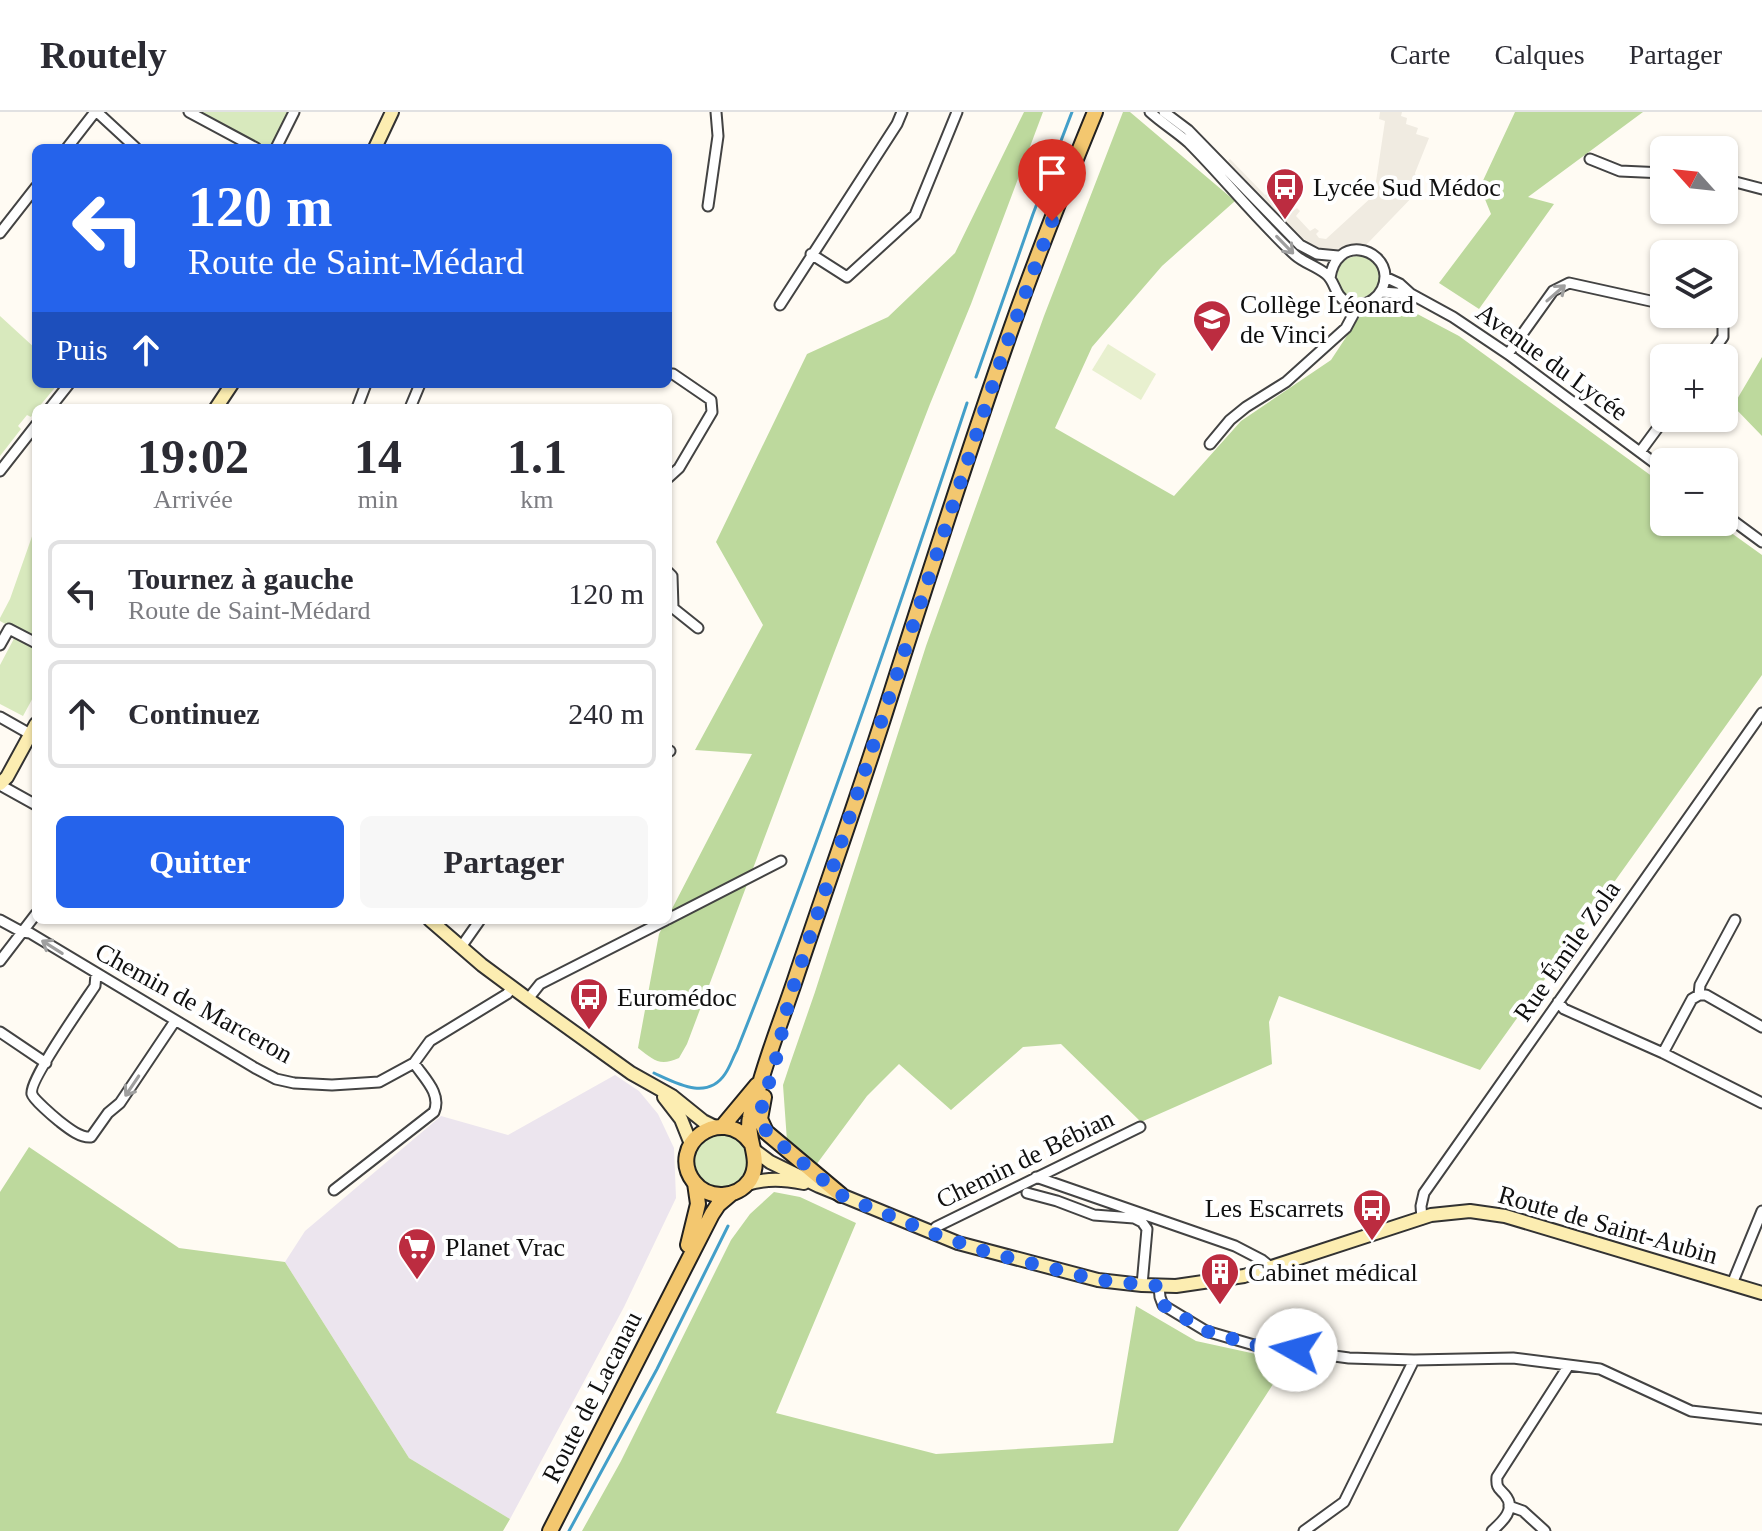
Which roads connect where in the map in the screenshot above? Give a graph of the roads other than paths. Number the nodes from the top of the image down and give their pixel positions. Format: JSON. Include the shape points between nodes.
{"nodes":[{"id":1,"x":96,"y":112,"type":"edge"},
{"id":2,"x":189,"y":112,"type":"edge"},
{"id":3,"x":294,"y":112,"type":"edge"},
{"id":4,"x":392,"y":112,"type":"edge"},
{"id":5,"x":716,"y":112,"type":"edge"},
{"id":6,"x":902,"y":112,"type":"edge"},
{"id":7,"x":957,"y":112,"type":"edge"},
{"id":8,"x":1095,"y":112,"type":"edge"},
{"id":9,"x":1150,"y":112,"type":"edge"},
{"id":10,"x":1164,"y":112,"type":"edge"},
{"id":11,"x":70,"y":144,"type":"edge"},
{"id":12,"x":132,"y":144,"type":"edge"},
{"id":13,"x":249,"y":144,"type":"edge"},
{"id":14,"x":278,"y":144,"type":"edge"},
{"id":15,"x":377,"y":144,"type":"edge"},
{"id":16,"x":1590,"y":159,"type":"dead end"},
{"id":17,"x":1650,"y":172,"type":"edge"},
{"id":18,"x":1738,"y":183,"type":"edge"},
{"id":19,"x":1762,"y":189,"type":"edge"},
{"id":20,"x":32,"y":192,"type":"edge"},
{"id":21,"x":708,"y":206,"type":"dead end"},
{"id":22,"x":0,"y":233,"type":"edge"},
{"id":23,"x":811,"y":254,"type":"junction"},
{"id":24,"x":1338,"y":256,"type":"junction"},
{"id":25,"x":1385,"y":277,"type":"junction"},
{"id":26,"x":1330,"y":278,"type":"junction"},
{"id":27,"x":1381,"y":292,"type":"junction"},
{"id":28,"x":1411,"y":294,"type":"junction"},
{"id":29,"x":1650,"y":301,"type":"edge"},
{"id":30,"x":1353,"y":304,"type":"junction"},
{"id":31,"x":780,"y":305,"type":"dead end"},
{"id":32,"x":1508,"y":354,"type":"junction"},
{"id":33,"x":673,"y":374,"type":"dead end"},
{"id":34,"x":66,"y":388,"type":"edge"},
{"id":35,"x":53,"y":404,"type":"edge"},
{"id":36,"x":32,"y":430,"type":"edge"},
{"id":37,"x":1655,"y":432,"type":"edge"},
{"id":38,"x":1210,"y":444,"type":"dead end"},
{"id":39,"x":1640,"y":452,"type":"junction"},
{"id":40,"x":1650,"y":460,"type":"edge"},
{"id":41,"x":0,"y":471,"type":"edge"},
{"id":42,"x":672,"y":474,"type":"edge"},
{"id":43,"x":1738,"y":524,"type":"edge"},
{"id":44,"x":1762,"y":542,"type":"edge"},
{"id":45,"x":672,"y":576,"type":"edge"},
{"id":46,"x":698,"y":628,"type":"dead end"},
{"id":47,"x":32,"y":641,"type":"edge"},
{"id":48,"x":0,"y":645,"type":"edge"},
{"id":49,"x":1762,"y":713,"type":"edge"},
{"id":50,"x":0,"y":717,"type":"edge"},
{"id":51,"x":32,"y":729,"type":"edge"},
{"id":52,"x":32,"y":731,"type":"edge"},
{"id":53,"x":0,"y":784,"type":"edge"},
{"id":54,"x":32,"y":803,"type":"edge"},
{"id":55,"x":781,"y":861,"type":"dead end"},
{"id":56,"x":672,"y":916,"type":"edge"},
{"id":57,"x":32,"y":919,"type":"edge"},
{"id":58,"x":0,"y":920,"type":"edge"},
{"id":59,"x":1735,"y":920,"type":"dead end"},
{"id":60,"x":435,"y":924,"type":"edge"},
{"id":61,"x":477,"y":924,"type":"edge"},
{"id":62,"x":657,"y":924,"type":"edge"},
{"id":63,"x":22,"y":932,"type":"junction"},
{"id":64,"x":461,"y":947,"type":"junction"},
{"id":65,"x":0,"y":961,"type":"edge"},
{"id":66,"x":96,"y":974,"type":"junction"},
{"id":67,"x":512,"y":988,"type":"junction"},
{"id":68,"x":1699,"y":995,"type":"junction"},
{"id":69,"x":528,"y":999,"type":"junction"},
{"id":70,"x":789,"y":1000,"type":"junction"},
{"id":71,"x":1558,"y":1002,"type":"junction"},
{"id":72,"x":175,"y":1021,"type":"junction"},
{"id":73,"x":1762,"y":1027,"type":"edge"},
{"id":74,"x":0,"y":1032,"type":"edge"},
{"id":75,"x":1663,"y":1053,"type":"junction"},
{"id":76,"x":46,"y":1063,"type":"junction"},
{"id":77,"x":414,"y":1063,"type":"junction"},
{"id":78,"x":759,"y":1082,"type":"junction"},
{"id":79,"x":657,"y":1088,"type":"junction"},
{"id":80,"x":1762,"y":1103,"type":"edge"},
{"id":81,"x":718,"y":1127,"type":"junction"},
{"id":82,"x":1140,"y":1127,"type":"dead end"},
{"id":83,"x":691,"y":1144,"type":"junction"},
{"id":84,"x":752,"y":1147,"type":"junction"},
{"id":85,"x":1036,"y":1177,"type":"junction"},
{"id":86,"x":695,"y":1183,"type":"junction"},
{"id":87,"x":747,"y":1184,"type":"junction"},
{"id":88,"x":819,"y":1186,"type":"junction"},
{"id":89,"x":334,"y":1190,"type":"dead end"},
{"id":90,"x":1027,"y":1193,"type":"dead end"},
{"id":91,"x":732,"y":1194,"type":"junction"},
{"id":92,"x":841,"y":1195,"type":"junction"},
{"id":93,"x":1762,"y":1211,"type":"edge"},
{"id":94,"x":1422,"y":1219,"type":"junction"},
{"id":95,"x":932,"y":1233,"type":"junction"},
{"id":96,"x":1272,"y":1268,"type":"junction"},
{"id":97,"x":676,"y":1284,"type":"junction"},
{"id":98,"x":1732,"y":1284,"type":"junction"},
{"id":99,"x":1142,"y":1285,"type":"junction"},
{"id":100,"x":1159,"y":1286,"type":"junction"},
{"id":101,"x":1762,"y":1293,"type":"edge"},
{"id":102,"x":1414,"y":1360,"type":"junction"},
{"id":103,"x":1569,"y":1365,"type":"junction"},
{"id":104,"x":1762,"y":1419,"type":"edge"},
{"id":105,"x":1509,"y":1506,"type":"junction"},
{"id":106,"x":550,"y":1531,"type":"edge"},
{"id":107,"x":1304,"y":1531,"type":"edge"},
{"id":108,"x":1492,"y":1531,"type":"edge"},
{"id":109,"x":1545,"y":1531,"type":"edge"}],
"edges":[{"from":1,"to":11,"type":"street"},
{"from":1,"to":12,"type":"street"},
{"from":2,"to":13,"type":"street"},
{"from":3,"to":14,"type":"street"},
{"from":4,"to":15,"type":"street"},
{"from":5,"to":21,"type":"street","via":[[718,136]]},
{"from":6,"to":23,"type":"street"},
{"from":7,"to":23,"type":"street","via":[[915,215],[847,277]]},
{"from":8,"to":70,"type":"main road","via":[[1001,359]]},
{"from":9,"to":26,"type":"street","one_way":true,"via":[[1187,142],[1297,257]]},
{"from":10,"to":24,"type":"street","via":[[1300,245]]},
{"from":16,"to":17,"type":"street","via":[[1620,171]]},
{"from":18,"to":19,"type":"street"},
{"from":20,"to":22,"type":"street"},
{"from":23,"to":31,"type":"street"},
{"from":24,"to":25,"type":"street","via":[[1365,250],[1381,264]]},
{"from":24,"to":26,"type":"street"},
{"from":25,"to":27,"type":"street"},
{"from":25,"to":28,"type":"street","name":"Avenue du Lycée"},
{"from":26,"to":30,"type":"street","via":[[1340,298]]},
{"from":27,"to":28,"type":"street","name":"Avenue du Lycée"},
{"from":27,"to":30,"type":"street","via":[[1369,303]]},
{"from":28,"to":32,"type":"street","name":"Avenue du Lycée"},
{"from":32,"to":29,"type":"street","one_way":true,"via":[[1553,291],[1569,283]]},
{"from":30,"to":38,"type":"street","via":[[1346,328],[1286,382],[1230,420]]},
{"from":32,"to":39,"type":"street","name":"Avenue du Lycée"},
{"from":33,"to":42,"type":"street","via":[[711,400],[712,412]]},
{"from":34,"to":35,"type":"street"},
{"from":36,"to":41,"type":"street"},
{"from":37,"to":39,"type":"street"},
{"from":39,"to":40,"type":"street","name":"Avenue du Lycée"},
{"from":43,"to":44,"type":"street"},
{"from":45,"to":46,"type":"street","via":[[673,608]]},
{"from":47,"to":48,"type":"street","via":[[9,629]]},
{"from":49,"to":71,"type":"street","name":"Rue Émile Zola"},
{"from":50,"to":51,"type":"street"},
{"from":52,"to":53,"type":"street"},
{"from":53,"to":54,"type":"street"},
{"from":55,"to":56,"type":"street"},
{"from":57,"to":63,"type":"street"},
{"from":58,"to":63,"type":"street","name":"Chemin de Marceron"},
{"from":59,"to":68,"type":"street"},
{"from":60,"to":64,"type":"street"},
{"from":61,"to":64,"type":"street"},
{"from":62,"to":69,"type":"street","via":[[540,984]]},
{"from":63,"to":65,"type":"street"},
{"from":66,"to":63,"type":"street","name":"Chemin de Marceron","one_way":true},
{"from":64,"to":67,"type":"street"},
{"from":66,"to":72,"type":"street","name":"Chemin de Marceron"},
{"from":66,"to":76,"type":"street","via":[[95,986]]},
{"from":67,"to":69,"type":"street"},
{"from":67,"to":77,"type":"street","name":"Chemin de Marceron","via":[[430,1041]]},
{"from":68,"to":73,"type":"street"},
{"from":68,"to":75,"type":"street"},
{"from":69,"to":79,"type":"street"},
{"from":70,"to":78,"type":"main road"},
{"from":70,"to":92,"type":"main road","via":[[761,1110],[762,1126]]},
{"from":71,"to":75,"type":"street"},
{"from":71,"to":94,"type":"street","name":"Rue Émile Zola","via":[[1424,1193]]},
{"from":72,"to":76,"type":"street","one_way":true,"via":[[91,1137],[84,1138],[55,1118],[32,1094]]},
{"from":72,"to":77,"type":"street","name":"Chemin de Marceron","via":[[276,1079],[294,1083],[379,1082]]},
{"from":74,"to":76,"type":"street"},
{"from":75,"to":80,"type":"street"},
{"from":77,"to":89,"type":"street","via":[[434,1092],[437,1108]]},
{"from":78,"to":81,"type":"main road"},
{"from":78,"to":84,"type":"main road","via":[[749,1121]]},
{"from":79,"to":81,"type":"street"},
{"from":79,"to":83,"type":"street","via":[[681,1119]]},
{"from":81,"to":83,"type":"main road"},
{"from":81,"to":84,"type":"main road","via":[[739,1131]]},
{"from":82,"to":85,"type":"street","name":"Chemin de Bébian"},
{"from":83,"to":86,"type":"main road","name":"Route de Lacanau","via":[[688,1169]]},
{"from":84,"to":87,"type":"main road","via":[[755,1166]]},
{"from":84,"to":88,"type":"street"},
{"from":85,"to":95,"type":"street","name":"Chemin de Bébian"},
{"from":85,"to":96,"type":"street","via":[[1235,1246]]},
{"from":86,"to":91,"type":"main road","via":[[713,1195]]},
{"from":86,"to":97,"type":"main road","name":"Route de Lacanau","via":[[696,1219]]},
{"from":87,"to":88,"type":"street","via":[[782,1179]]},
{"from":87,"to":91,"type":"main road","name":"Route de Lacanau"},
{"from":88,"to":92,"type":"street","name":"Route de Saint-Aubin"},
{"from":90,"to":99,"type":"street","via":[[1094,1215],[1142,1222],[1147,1229]]},
{"from":91,"to":97,"type":"main road","name":"Route de Lacanau","via":[[712,1214]]},
{"from":92,"to":95,"type":"street","name":"Route de Saint-Aubin"},
{"from":93,"to":98,"type":"street"},
{"from":94,"to":96,"type":"street","name":"Route de Saint-Aubin"},
{"from":94,"to":98,"type":"street","name":"Route de Saint-Aubin","via":[[1458,1211],[1501,1214]]},
{"from":95,"to":99,"type":"street","name":"Route de Saint-Aubin","via":[[1098,1280]]},
{"from":96,"to":100,"type":"street","name":"Route de Saint-Aubin"},
{"from":97,"to":106,"type":"main road","name":"Route de Lacanau"},
{"from":98,"to":101,"type":"street","name":"Route de Saint-Aubin"},
{"from":99,"to":100,"type":"street","name":"Route de Saint-Aubin"},
{"from":100,"to":102,"type":"street","via":[[1163,1305],[1206,1331],[1254,1345],[1349,1358]]},
{"from":102,"to":103,"type":"street","via":[[1513,1358]]},
{"from":102,"to":107,"type":"street","via":[[1344,1502]]},
{"from":103,"to":104,"type":"street","via":[[1600,1369],[1691,1411]]},
{"from":103,"to":105,"type":"street","via":[[1497,1477]]},
{"from":105,"to":108,"type":"street","via":[[1505,1519]]},
{"from":105,"to":109,"type":"street"}]}
